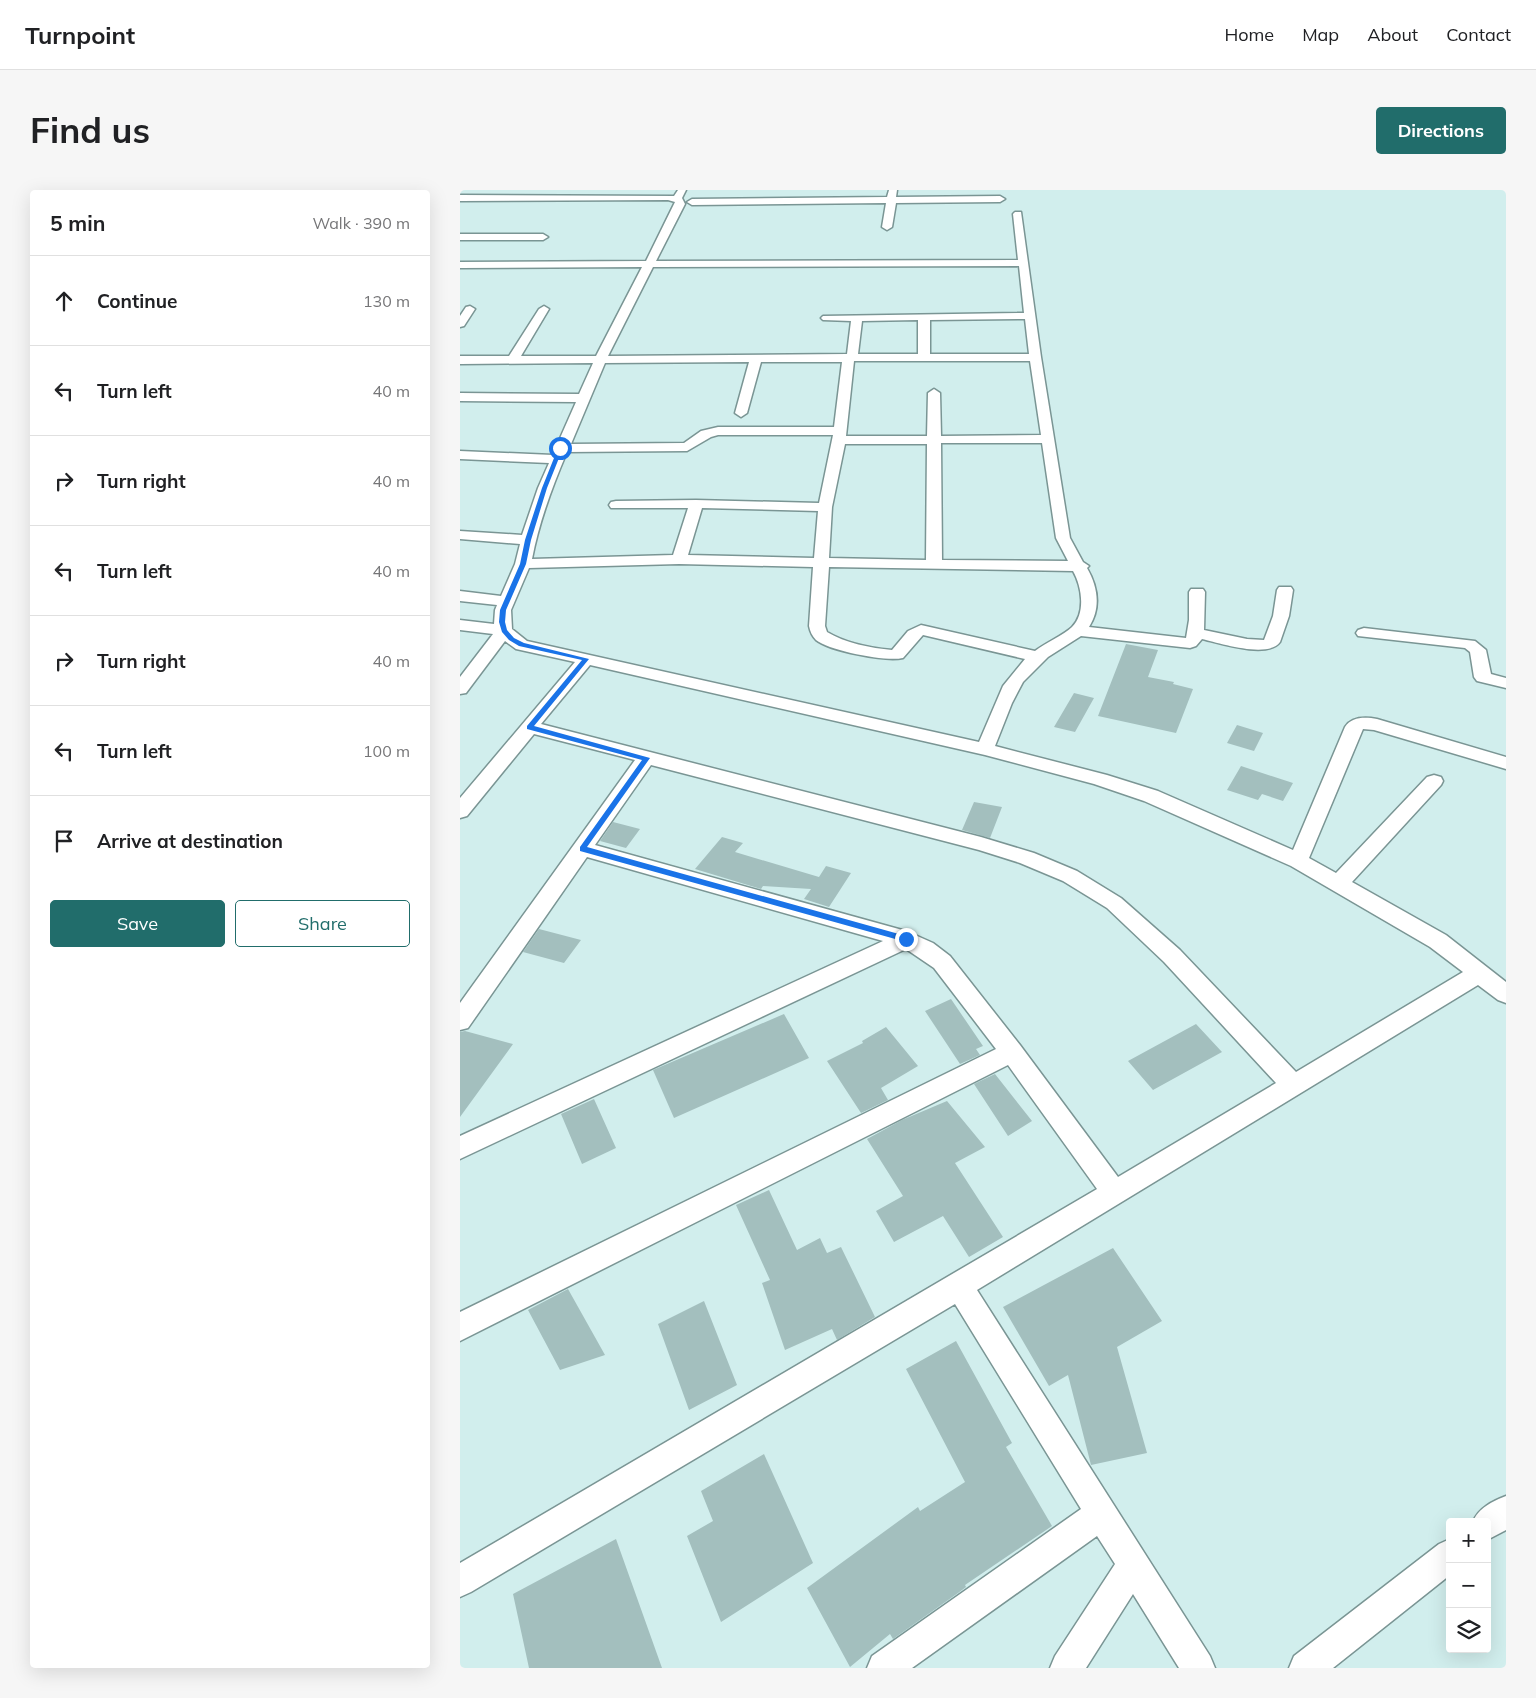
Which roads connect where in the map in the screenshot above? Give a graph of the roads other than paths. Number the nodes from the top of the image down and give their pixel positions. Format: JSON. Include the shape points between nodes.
{"nodes":[{"id":1,"x":893,"y":190,"type":"edge"},
{"id":2,"x":554,"y":194,"type":"edge"},
{"id":3,"x":618,"y":194,"type":"edge"},
{"id":4,"x":684,"y":197,"type":"edge"},
{"id":5,"x":460,"y":198,"type":"edge"},
{"id":6,"x":1000,"y":200,"type":"dead end"},
{"id":7,"x":891,"y":201,"type":"junction"},
{"id":8,"x":1018,"y":214,"type":"dead end"},
{"id":9,"x":887,"y":227,"type":"dead end"},
{"id":10,"x":460,"y":237,"type":"edge"},
{"id":11,"x":485,"y":237,"type":"junction"},
{"id":12,"x":1024,"y":263,"type":"junction"},
{"id":13,"x":648,"y":264,"type":"junction"},
{"id":14,"x":461,"y":265,"type":"edge"},
{"id":15,"x":523,"y":265,"type":"junction"},
{"id":16,"x":470,"y":309,"type":"dead end"},
{"id":17,"x":544,"y":309,"type":"dead end"},
{"id":18,"x":1029,"y":316,"type":"junction"},
{"id":19,"x":924,"y":317,"type":"junction"},
{"id":20,"x":827,"y":318,"type":"dead end"},
{"id":21,"x":857,"y":318,"type":"junction"},
{"id":22,"x":460,"y":324,"type":"edge"},
{"id":23,"x":1034,"y":356,"type":"junction"},
{"id":24,"x":924,"y":357,"type":"junction"},
{"id":25,"x":756,"y":358,"type":"junction"},
{"id":26,"x":850,"y":358,"type":"junction"},
{"id":27,"x":460,"y":360,"type":"edge"},
{"id":28,"x":513,"y":360,"type":"junction"},
{"id":29,"x":600,"y":360,"type":"junction"},
{"id":30,"x":934,"y":393,"type":"dead end"},
{"id":31,"x":460,"y":397,"type":"edge"},
{"id":32,"x":582,"y":398,"type":"junction"},
{"id":33,"x":741,"y":413,"type":"dead end"},
{"id":34,"x":840,"y":435,"type":"junction"},
{"id":35,"x":1047,"y":439,"type":"junction"},
{"id":36,"x":934,"y":440,"type":"junction"},
{"id":37,"x":557,"y":453,"type":"junction"},
{"id":38,"x":460,"y":455,"type":"edge"},
{"id":39,"x":616,"y":504,"type":"dead end"},
{"id":40,"x":696,"y":504,"type":"junction"},
{"id":41,"x":825,"y":507,"type":"junction"},
{"id":42,"x":460,"y":535,"type":"edge"},
{"id":43,"x":528,"y":540,"type":"junction"},
{"id":44,"x":679,"y":559,"type":"junction"},
{"id":45,"x":821,"y":562,"type":"junction"},
{"id":46,"x":523,"y":564,"type":"junction"},
{"id":47,"x":934,"y":565,"type":"junction"},
{"id":48,"x":1081,"y":566,"type":"junction"},
{"id":49,"x":1285,"y":590,"type":"dead end"},
{"id":50,"x":1197,"y":592,"type":"dead end"},
{"id":51,"x":460,"y":596,"type":"edge"},
{"id":52,"x":507,"y":600,"type":"junction"},
{"id":53,"x":460,"y":625,"type":"edge"},
{"id":54,"x":504,"y":630,"type":"junction"},
{"id":55,"x":1079,"y":631,"type":"junction"},
{"id":56,"x":1196,"y":633,"type":"junction"},
{"id":57,"x":1364,"y":633,"type":"dead end"},
{"id":58,"x":1038,"y":657,"type":"junction"},
{"id":59,"x":586,"y":659,"type":"junction"},
{"id":60,"x":1506,"y":683,"type":"edge"},
{"id":61,"x":460,"y":689,"type":"edge"},
{"id":62,"x":529,"y":727,"type":"junction"},
{"id":63,"x":985,"y":749,"type":"junction"},
{"id":64,"x":646,"y":758,"type":"junction"},
{"id":65,"x":1506,"y":764,"type":"edge"},
{"id":66,"x":1434,"y":781,"type":"dead end"},
{"id":67,"x":460,"y":810,"type":"edge"},
{"id":68,"x":582,"y":849,"type":"junction"},
{"id":69,"x":1298,"y":862,"type":"junction"},
{"id":70,"x":1337,"y":885,"type":"junction"},
{"id":71,"x":906,"y":939,"type":"junction"},
{"id":72,"x":1480,"y":973,"type":"junction"},
{"id":73,"x":1506,"y":994,"type":"edge"},
{"id":74,"x":460,"y":1021,"type":"edge"},
{"id":75,"x":1012,"y":1052,"type":"junction"},
{"id":76,"x":1294,"y":1086,"type":"junction"},
{"id":77,"x":460,"y":1148,"type":"edge"},
{"id":78,"x":1115,"y":1193,"type":"junction"},
{"id":79,"x":959,"y":1286,"type":"junction"},
{"id":80,"x":460,"y":1327,"type":"edge"},
{"id":81,"x":1506,"y":1510,"type":"edge"},
{"id":82,"x":1101,"y":1514,"type":"junction"},
{"id":83,"x":1491,"y":1522,"type":"edge"},
{"id":84,"x":1446,"y":1558,"type":"edge"},
{"id":85,"x":1133,"y":1565,"type":"junction"},
{"id":86,"x":460,"y":1581,"type":"edge"},
{"id":87,"x":884,"y":1668,"type":"edge"},
{"id":88,"x":1067,"y":1668,"type":"edge"},
{"id":89,"x":1198,"y":1668,"type":"edge"},
{"id":90,"x":1306,"y":1668,"type":"edge"}],
"edges":[{"from":1,"to":7,"type":"street"},
{"from":2,"to":3,"type":"street"},
{"from":2,"to":5,"type":"street"},
{"from":3,"to":4,"type":"street"},
{"from":4,"to":7,"type":"street"},
{"from":4,"to":13,"type":"street"},
{"from":6,"to":7,"type":"street"},
{"from":7,"to":9,"type":"street"},
{"from":8,"to":12,"type":"street"},
{"from":10,"to":11,"type":"street"},
{"from":11,"to":14,"type":"street"},
{"from":11,"to":15,"type":"street","via":[[546,232]]},
{"from":12,"to":13,"type":"street"},
{"from":12,"to":18,"type":"street"},
{"from":13,"to":15,"type":"street"},
{"from":13,"to":29,"type":"street"},
{"from":14,"to":15,"type":"street"},
{"from":16,"to":22,"type":"street"},
{"from":17,"to":28,"type":"street"},
{"from":18,"to":19,"type":"street"},
{"from":18,"to":23,"type":"street"},
{"from":19,"to":21,"type":"street"},
{"from":19,"to":24,"type":"street"},
{"from":20,"to":21,"type":"street"},
{"from":21,"to":26,"type":"street"},
{"from":23,"to":24,"type":"street"},
{"from":23,"to":35,"type":"street"},
{"from":24,"to":26,"type":"street"},
{"from":25,"to":26,"type":"street"},
{"from":25,"to":29,"type":"street"},
{"from":25,"to":33,"type":"street"},
{"from":26,"to":34,"type":"street"},
{"from":27,"to":28,"type":"street"},
{"from":28,"to":29,"type":"street"},
{"from":29,"to":32,"type":"street"},
{"from":30,"to":36,"type":"street"},
{"from":31,"to":32,"type":"street"},
{"from":32,"to":37,"type":"street"},
{"from":34,"to":36,"type":"street"},
{"from":34,"to":37,"type":"street","via":[[718,431],[706,434],[687,446]]},
{"from":34,"to":41,"type":"street"},
{"from":35,"to":36,"type":"street"},
{"from":35,"to":48,"type":"street","via":[[1063,538],[1068,552]]},
{"from":36,"to":47,"type":"street"},
{"from":37,"to":38,"type":"street"},
{"from":37,"to":43,"type":"street"},
{"from":39,"to":40,"type":"street"},
{"from":40,"to":41,"type":"street"},
{"from":40,"to":44,"type":"street"},
{"from":41,"to":45,"type":"street"},
{"from":42,"to":43,"type":"street"},
{"from":43,"to":46,"type":"street"},
{"from":44,"to":45,"type":"street"},
{"from":44,"to":46,"type":"street"},
{"from":45,"to":47,"type":"street"},
{"from":45,"to":58,"type":"street","via":[[817,626],[820,635],[829,640],[888,656],[899,653],[915,632],[922,630]]},
{"from":46,"to":52,"type":"street"},
{"from":47,"to":48,"type":"street"},
{"from":48,"to":55,"type":"street","via":[[1088,613]]},
{"from":49,"to":56,"type":"street","via":[[1281,616],[1268,645]]},
{"from":50,"to":56,"type":"street"},
{"from":51,"to":52,"type":"street"},
{"from":52,"to":54,"type":"street","via":[[503,610]]},
{"from":53,"to":54,"type":"street"},
{"from":54,"to":59,"type":"street","via":[[522,645]]},
{"from":54,"to":61,"type":"street"},
{"from":55,"to":56,"type":"street","via":[[1183,644],[1194,641]]},
{"from":55,"to":58,"type":"street"},
{"from":57,"to":60,"type":"street","via":[[1469,644],[1478,650],[1483,677]]},
{"from":58,"to":63,"type":"street","via":[[1016,680]]},
{"from":59,"to":62,"type":"street"},
{"from":59,"to":63,"type":"street"},
{"from":62,"to":64,"type":"street"},
{"from":62,"to":67,"type":"street"},
{"from":63,"to":69,"type":"street","via":[[1151,796]]},
{"from":64,"to":68,"type":"street"},
{"from":64,"to":76,"type":"street","via":[[981,844],[1070,876],[1114,903],[1172,956]]},
{"from":65,"to":69,"type":"street","via":[[1377,725],[1358,724]]},
{"from":66,"to":70,"type":"street"},
{"from":68,"to":71,"type":"street"},
{"from":68,"to":74,"type":"street"},
{"from":69,"to":70,"type":"street"},
{"from":70,"to":72,"type":"street","via":[[1438,941]]},
{"from":71,"to":75,"type":"street","via":[[942,962]]},
{"from":71,"to":77,"type":"street"},
{"from":72,"to":73,"type":"street"},
{"from":72,"to":76,"type":"street"},
{"from":75,"to":78,"type":"street"},
{"from":75,"to":80,"type":"street"},
{"from":76,"to":78,"type":"street"},
{"from":78,"to":79,"type":"street"},
{"from":79,"to":82,"type":"street"},
{"from":79,"to":86,"type":"street"},
{"from":81,"to":83,"type":"street"},
{"from":82,"to":85,"type":"street"},
{"from":82,"to":87,"type":"street"},
{"from":84,"to":90,"type":"street"},
{"from":85,"to":88,"type":"street"},
{"from":85,"to":89,"type":"street"}]}
